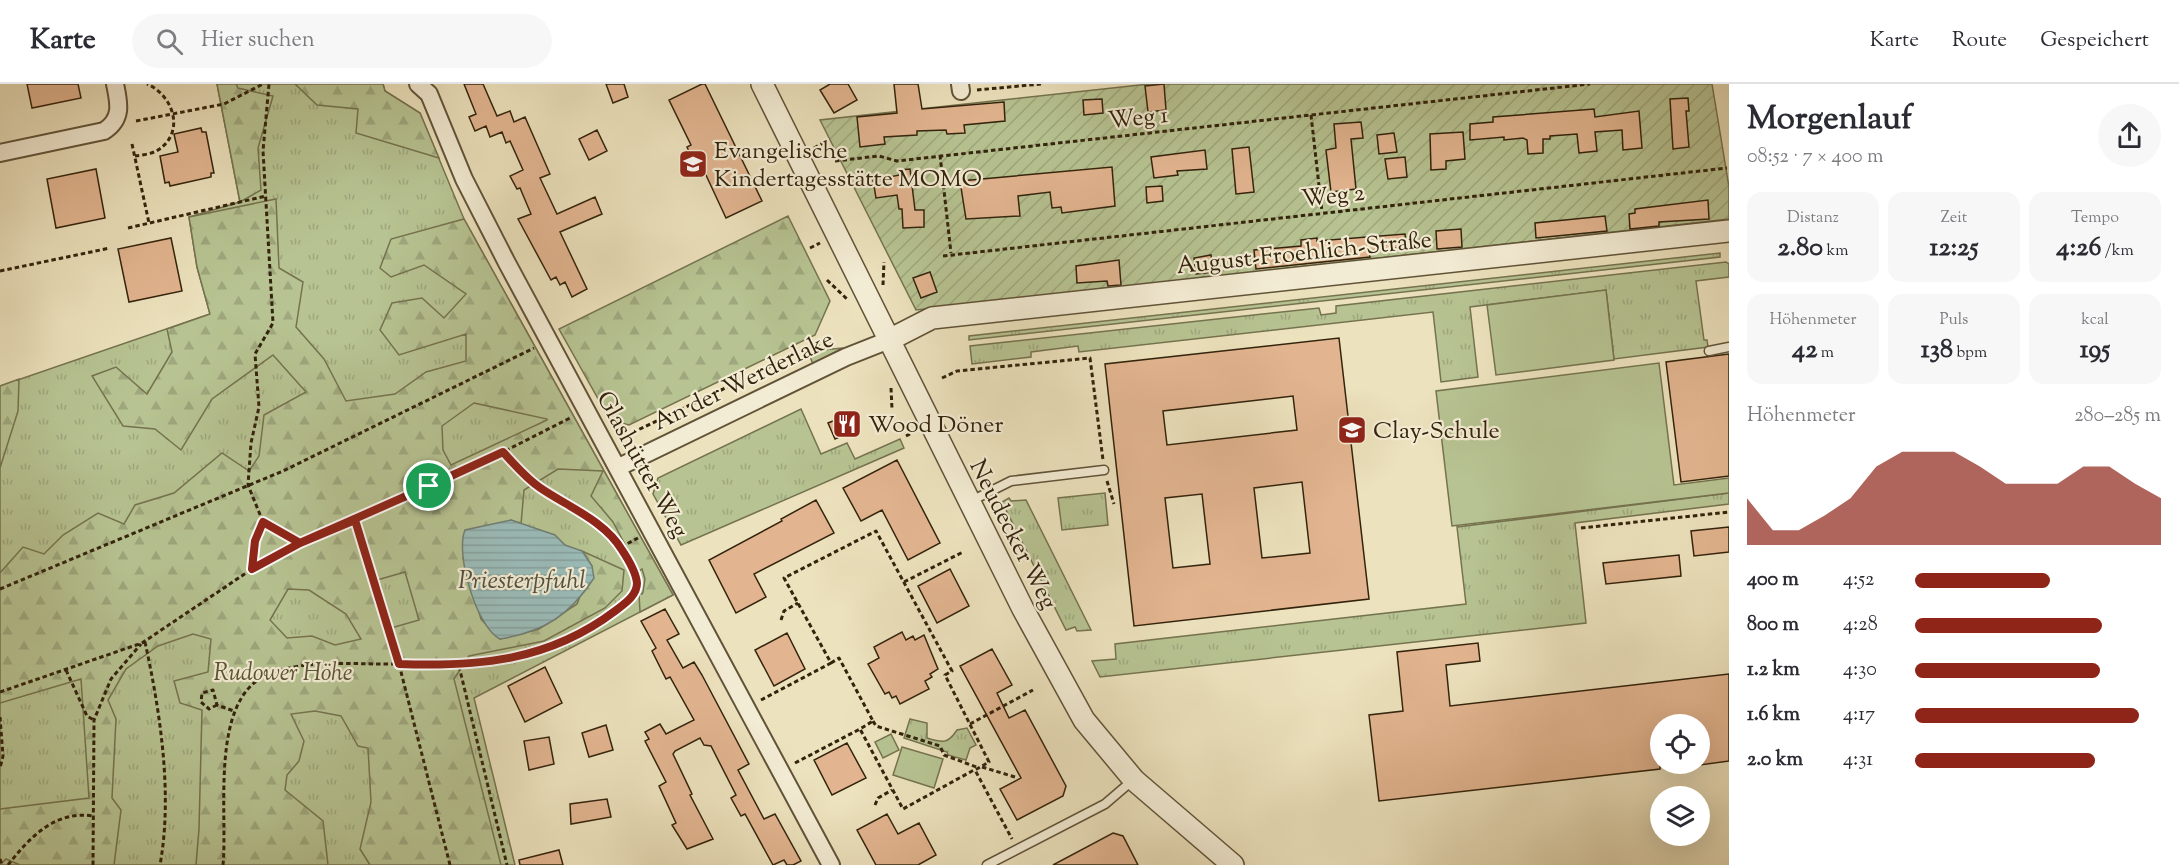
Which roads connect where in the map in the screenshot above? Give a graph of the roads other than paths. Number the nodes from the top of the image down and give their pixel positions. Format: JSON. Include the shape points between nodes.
{"nodes":[{"id":1,"x":115,"y":84,"type":"edge"},
{"id":2,"x":418,"y":84,"type":"edge"},
{"id":3,"x":762,"y":84,"type":"edge"},
{"id":4,"x":0,"y":153,"type":"edge"},
{"id":5,"x":1729,"y":231,"type":"edge"},
{"id":6,"x":889,"y":340,"type":"junction"},
{"id":7,"x":1729,"y":348,"type":"edge"},
{"id":8,"x":1709,"y":351,"type":"dead end"},
{"id":9,"x":619,"y":467,"type":"junction"},
{"id":10,"x":1104,"y":470,"type":"road end"},
{"id":11,"x":969,"y":502,"type":"junction"},
{"id":12,"x":1134,"y":780,"type":"junction"},
{"id":13,"x":831,"y":865,"type":"edge"},
{"id":14,"x":987,"y":865,"type":"edge"},
{"id":15,"x":1233,"y":865,"type":"edge"}],
"edges":[{"from":1,"to":4,"type":"street","via":[[119,111],[104,131]]},
{"from":2,"to":9,"type":"street","name":"Glashütter Weg","via":[[429,94],[492,234]]},
{"from":3,"to":6,"type":"street","name":"Neudecker Weg"},
{"from":5,"to":6,"type":"street","name":"August-Froehlich-Straße","via":[[933,318]]},
{"from":6,"to":9,"type":"street","name":"An der Werderlake"},
{"from":6,"to":11,"type":"street","name":"Neudecker Weg"},
{"from":7,"to":8,"type":"lane"},
{"from":9,"to":13,"type":"street","name":"Glashütter Weg"},
{"from":10,"to":11,"type":"lane","via":[[1011,481]]},
{"from":11,"to":12,"type":"street","name":"Neudecker Weg","via":[[1064,685],[1101,743]]},
{"from":12,"to":14,"type":"lane","via":[[1105,804]]},
{"from":12,"to":15,"type":"street","name":"Neudecker Weg"}]}
